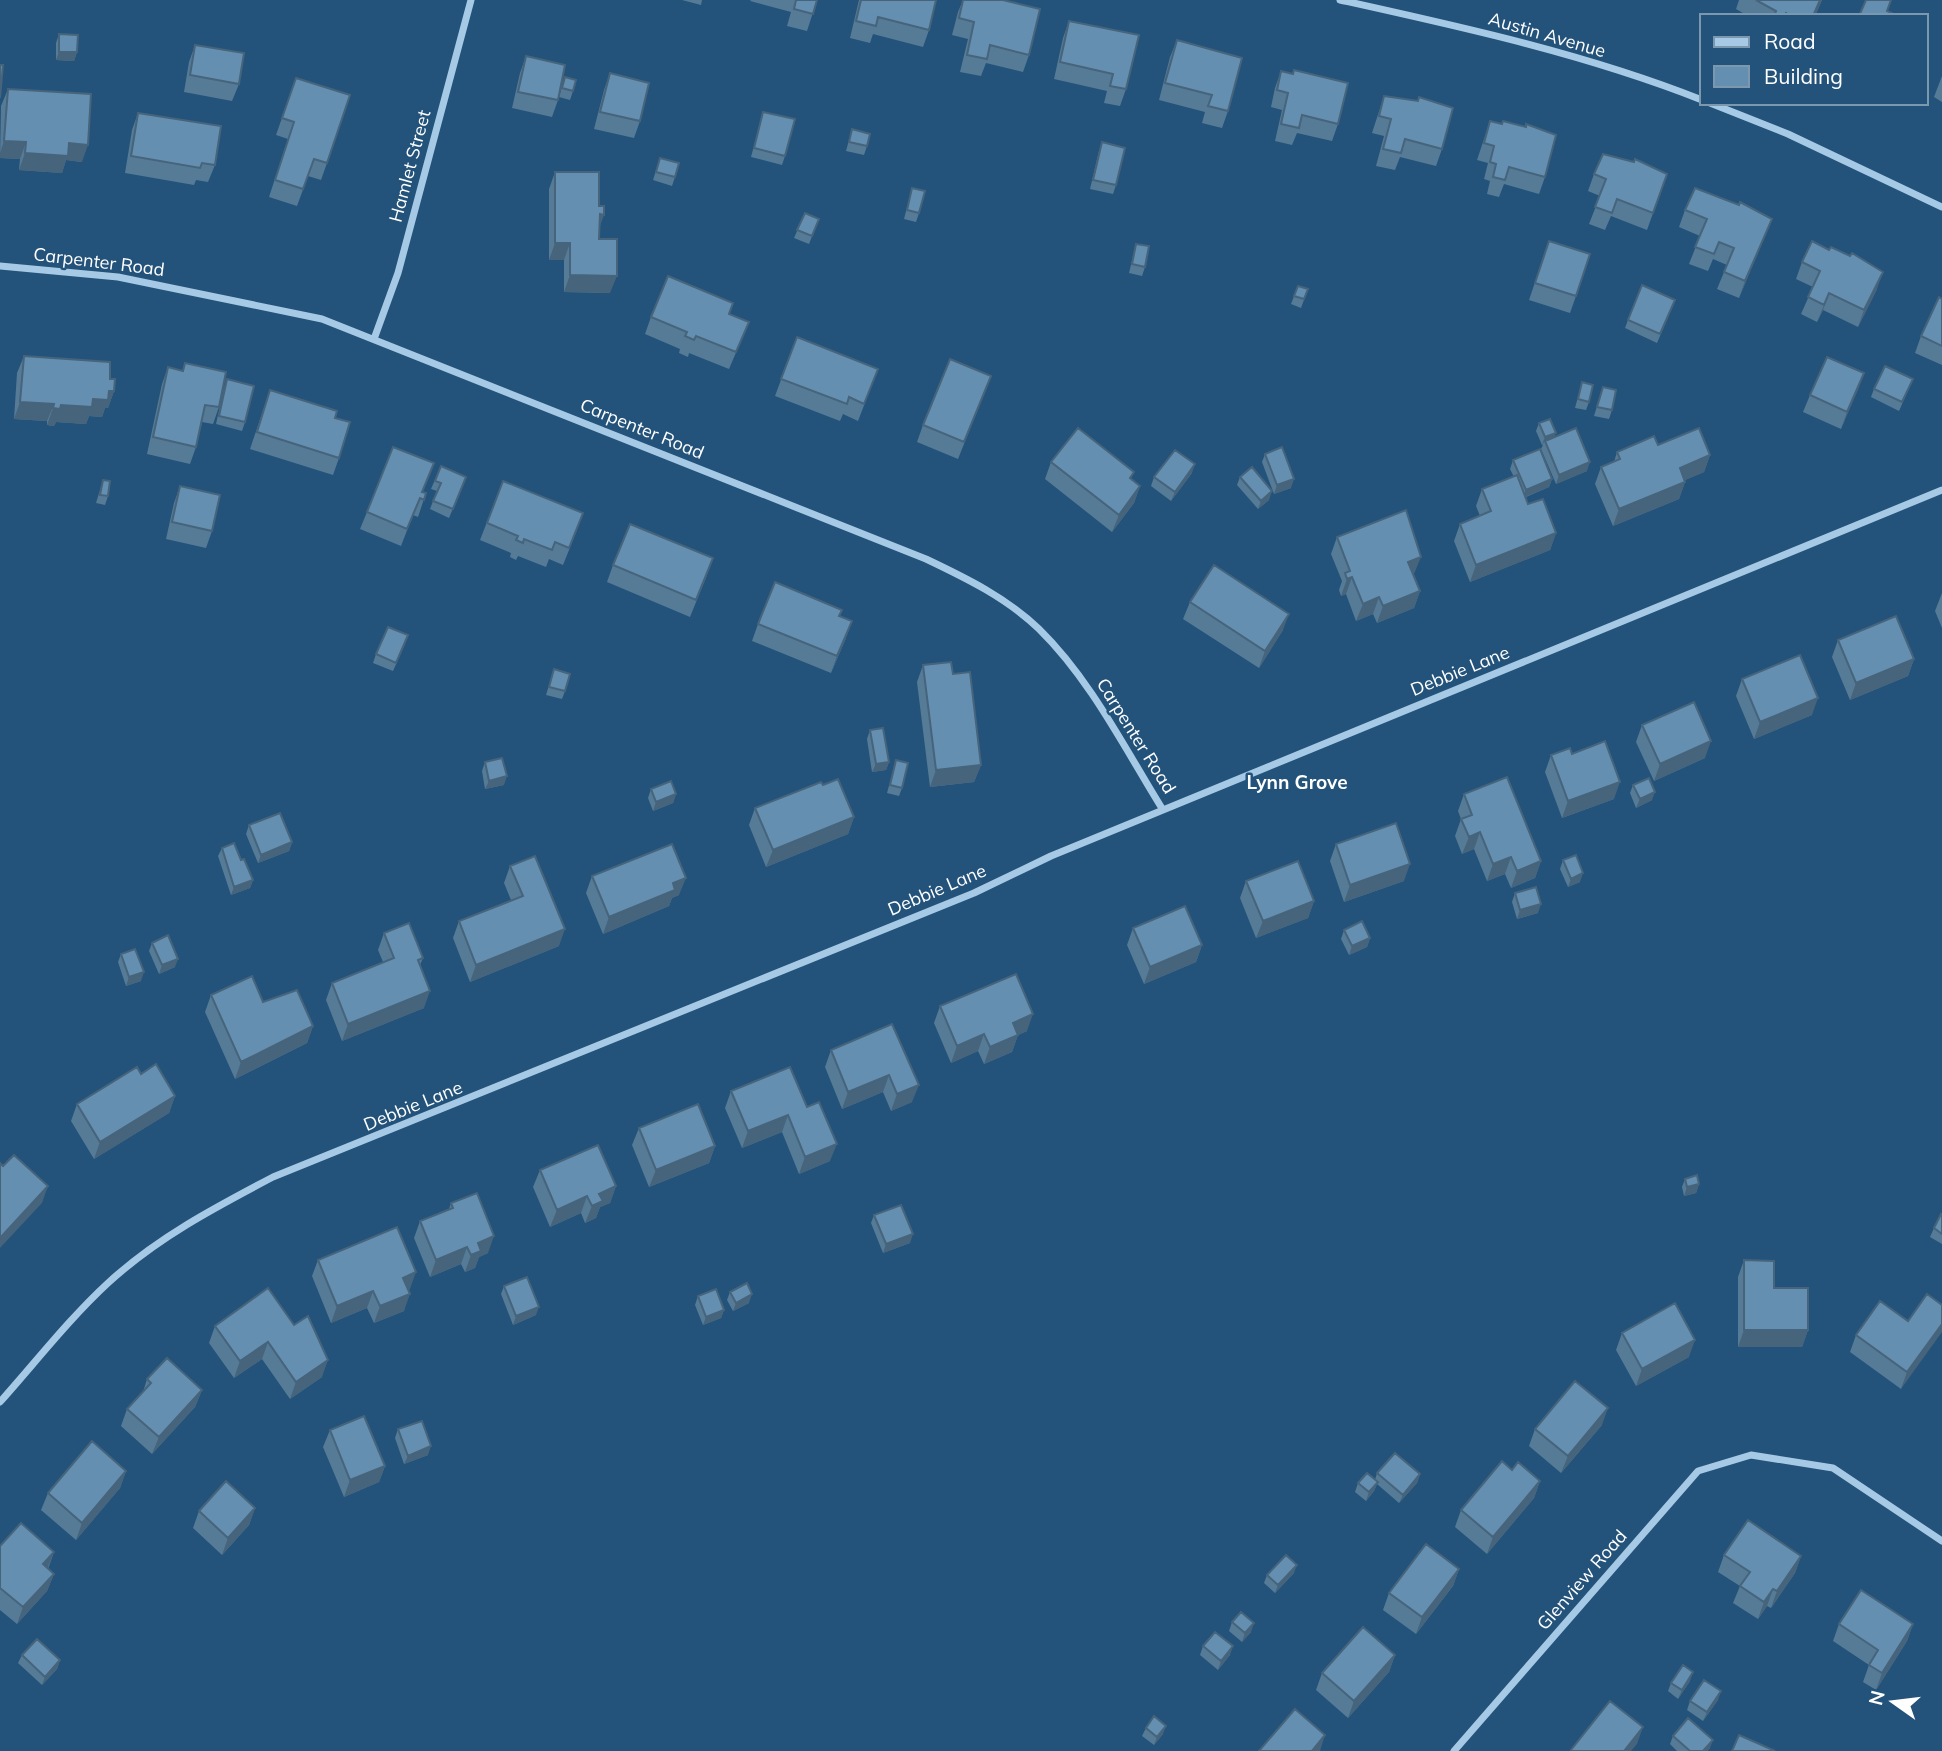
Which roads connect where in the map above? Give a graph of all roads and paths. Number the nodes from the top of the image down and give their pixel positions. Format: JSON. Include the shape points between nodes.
{"nodes":[{"id":1,"x":471,"y":0,"type":"edge"},
{"id":2,"x":1340,"y":0,"type":"edge"},
{"id":3,"x":1700,"y":99,"type":"edge"},
{"id":4,"x":1715,"y":105,"type":"edge"},
{"id":5,"x":1942,"y":207,"type":"edge"},
{"id":6,"x":0,"y":266,"type":"edge"},
{"id":7,"x":374,"y":339,"type":"junction"},
{"id":8,"x":1942,"y":490,"type":"edge"},
{"id":9,"x":1163,"y":810,"type":"junction"},
{"id":10,"x":0,"y":1402,"type":"edge"},
{"id":11,"x":1942,"y":1541,"type":"edge"},
{"id":12,"x":1454,"y":1751,"type":"edge"}],
"edges":[{"from":1,"to":7,"type":"street","name":"Hamlet Street","via":[[398,273]]},
{"from":2,"to":3,"type":"street","name":"Austin Avenue","via":[[1467,29]]},
{"from":4,"to":5,"type":"street"},
{"from":6,"to":7,"type":"street","name":"Carpenter Road","via":[[118,277],[202,293],[322,319]]},
{"from":7,"to":9,"type":"street","name":"Carpenter Road","via":[[926,559],[981,586],[1039,629],[1084,683]]},
{"from":8,"to":9,"type":"street","name":"Debbie Lane"},
{"from":9,"to":10,"type":"street","name":"Debbie Lane","via":[[974,893],[273,1177],[196,1217],[106,1284]]},
{"from":11,"to":12,"type":"street","name":"Glenview Road","via":[[1833,1468],[1751,1455],[1698,1471]]}]}
